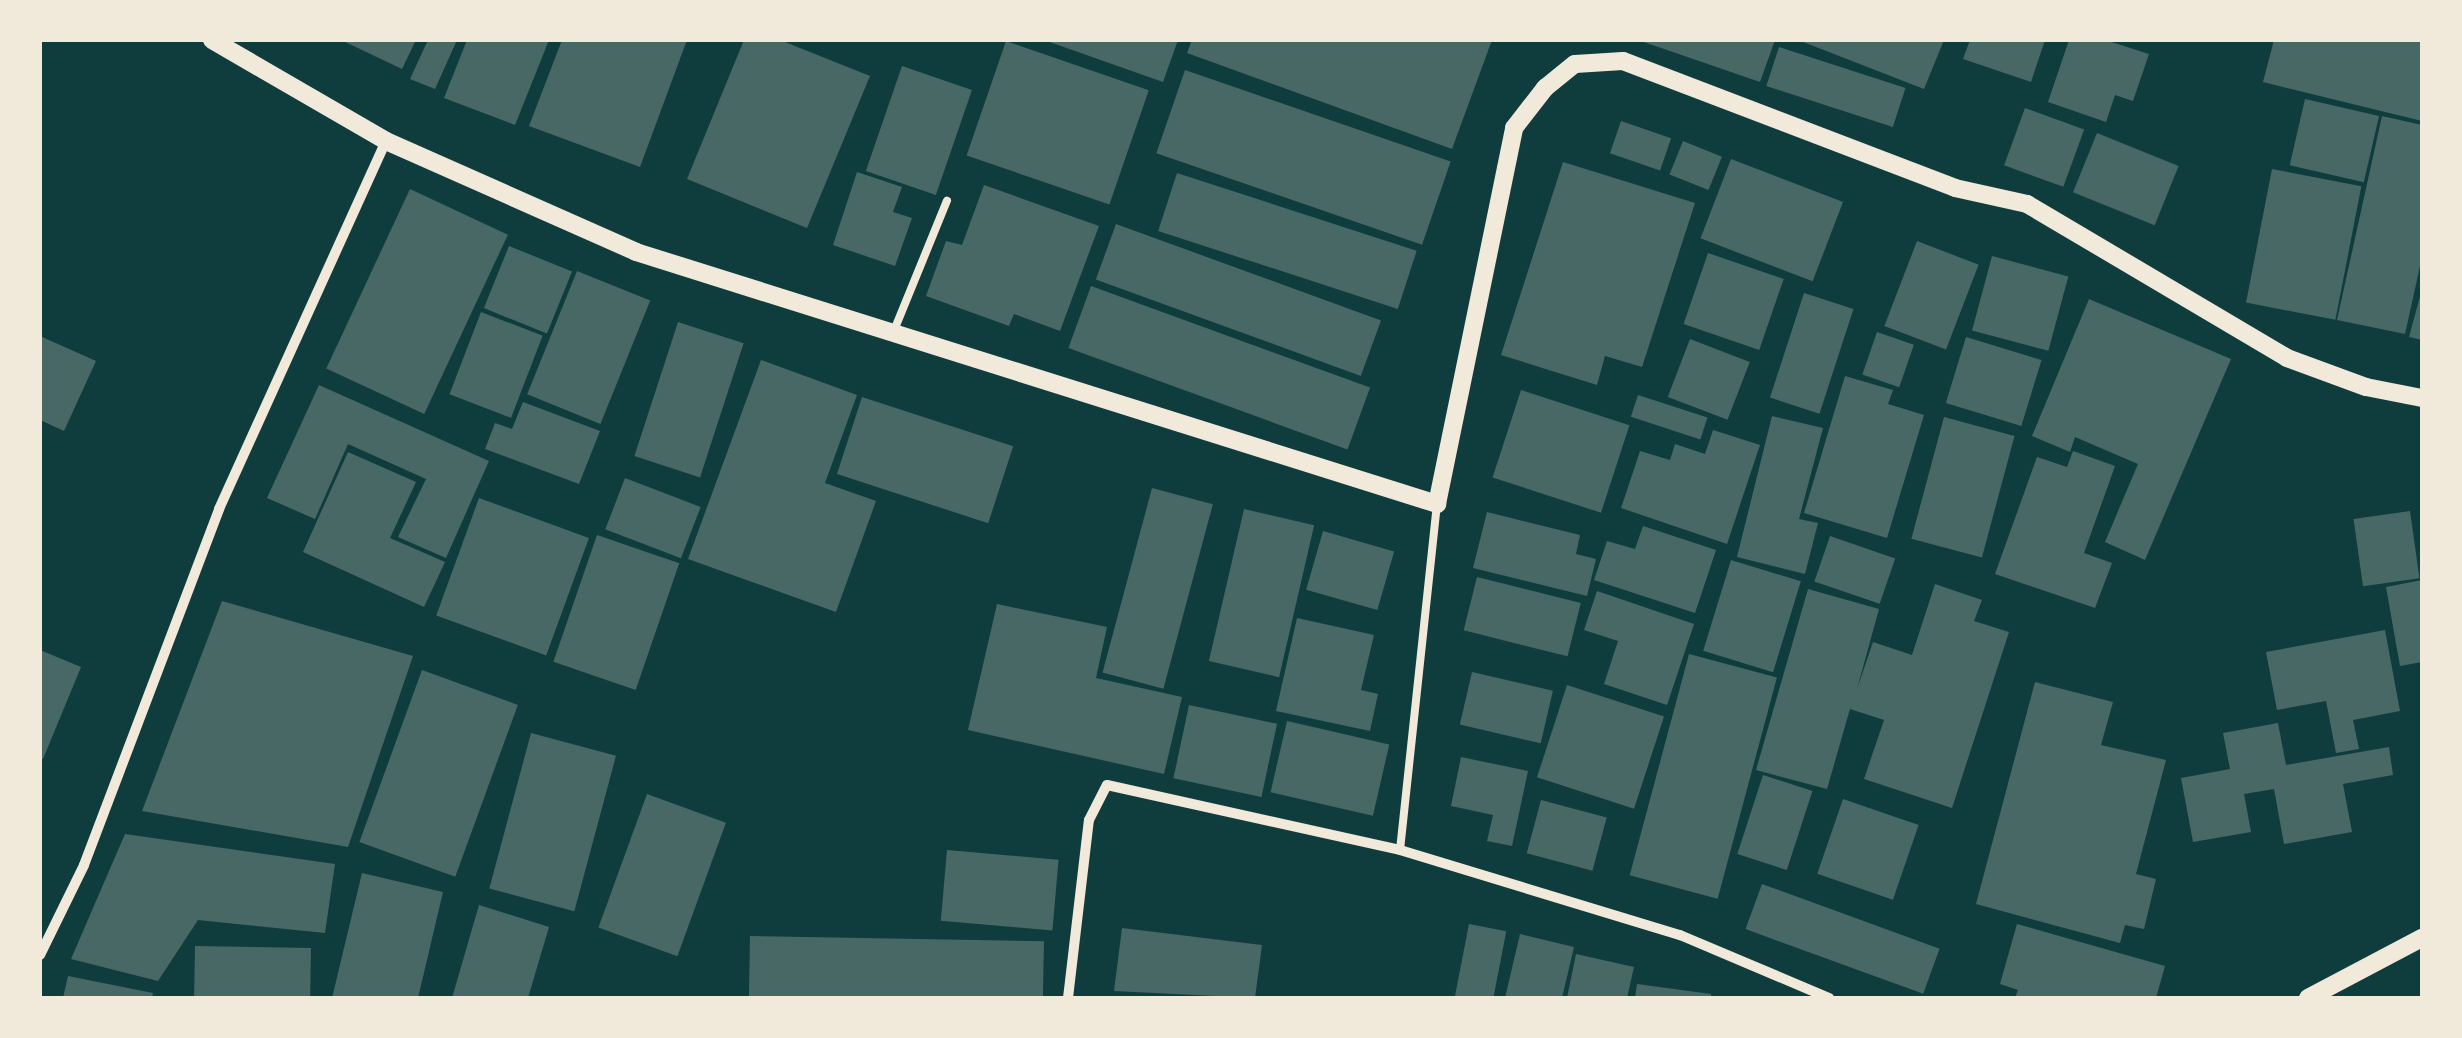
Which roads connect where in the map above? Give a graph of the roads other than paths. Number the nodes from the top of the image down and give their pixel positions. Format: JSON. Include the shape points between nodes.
{"nodes":[{"id":1,"x":212,"y":40,"type":"edge"},
{"id":2,"x":386,"y":141,"type":"junction"},
{"id":3,"x":947,"y":201,"type":"dead end"},
{"id":4,"x":891,"y":337,"type":"junction"},
{"id":5,"x":2422,"y":398,"type":"edge"},
{"id":6,"x":1437,"y":504,"type":"junction"},
{"id":7,"x":1400,"y":850,"type":"junction"},
{"id":8,"x":2422,"y":938,"type":"edge"},
{"id":9,"x":40,"y":955,"type":"edge"},
{"id":10,"x":1068,"y":998,"type":"edge"},
{"id":11,"x":1829,"y":998,"type":"edge"},
{"id":12,"x":2308,"y":998,"type":"edge"}],
"edges":[{"from":1,"to":2,"type":"street"},
{"from":2,"to":4,"type":"street","via":[[636,252]]},
{"from":2,"to":9,"type":"street","via":[[220,509],[84,865]]},
{"from":3,"to":4,"type":"lane"},
{"from":4,"to":6,"type":"street"},
{"from":5,"to":6,"type":"street","via":[[2366,387],[2287,358],[2027,204],[1956,188],[1623,61],[1575,64],[1544,88],[1514,128]]},
{"from":6,"to":7,"type":"lane"},
{"from":7,"to":10,"type":"street","via":[[1107,785],[1089,820]]},
{"from":7,"to":11,"type":"street","via":[[1680,935]]},
{"from":8,"to":12,"type":"street"}]}
